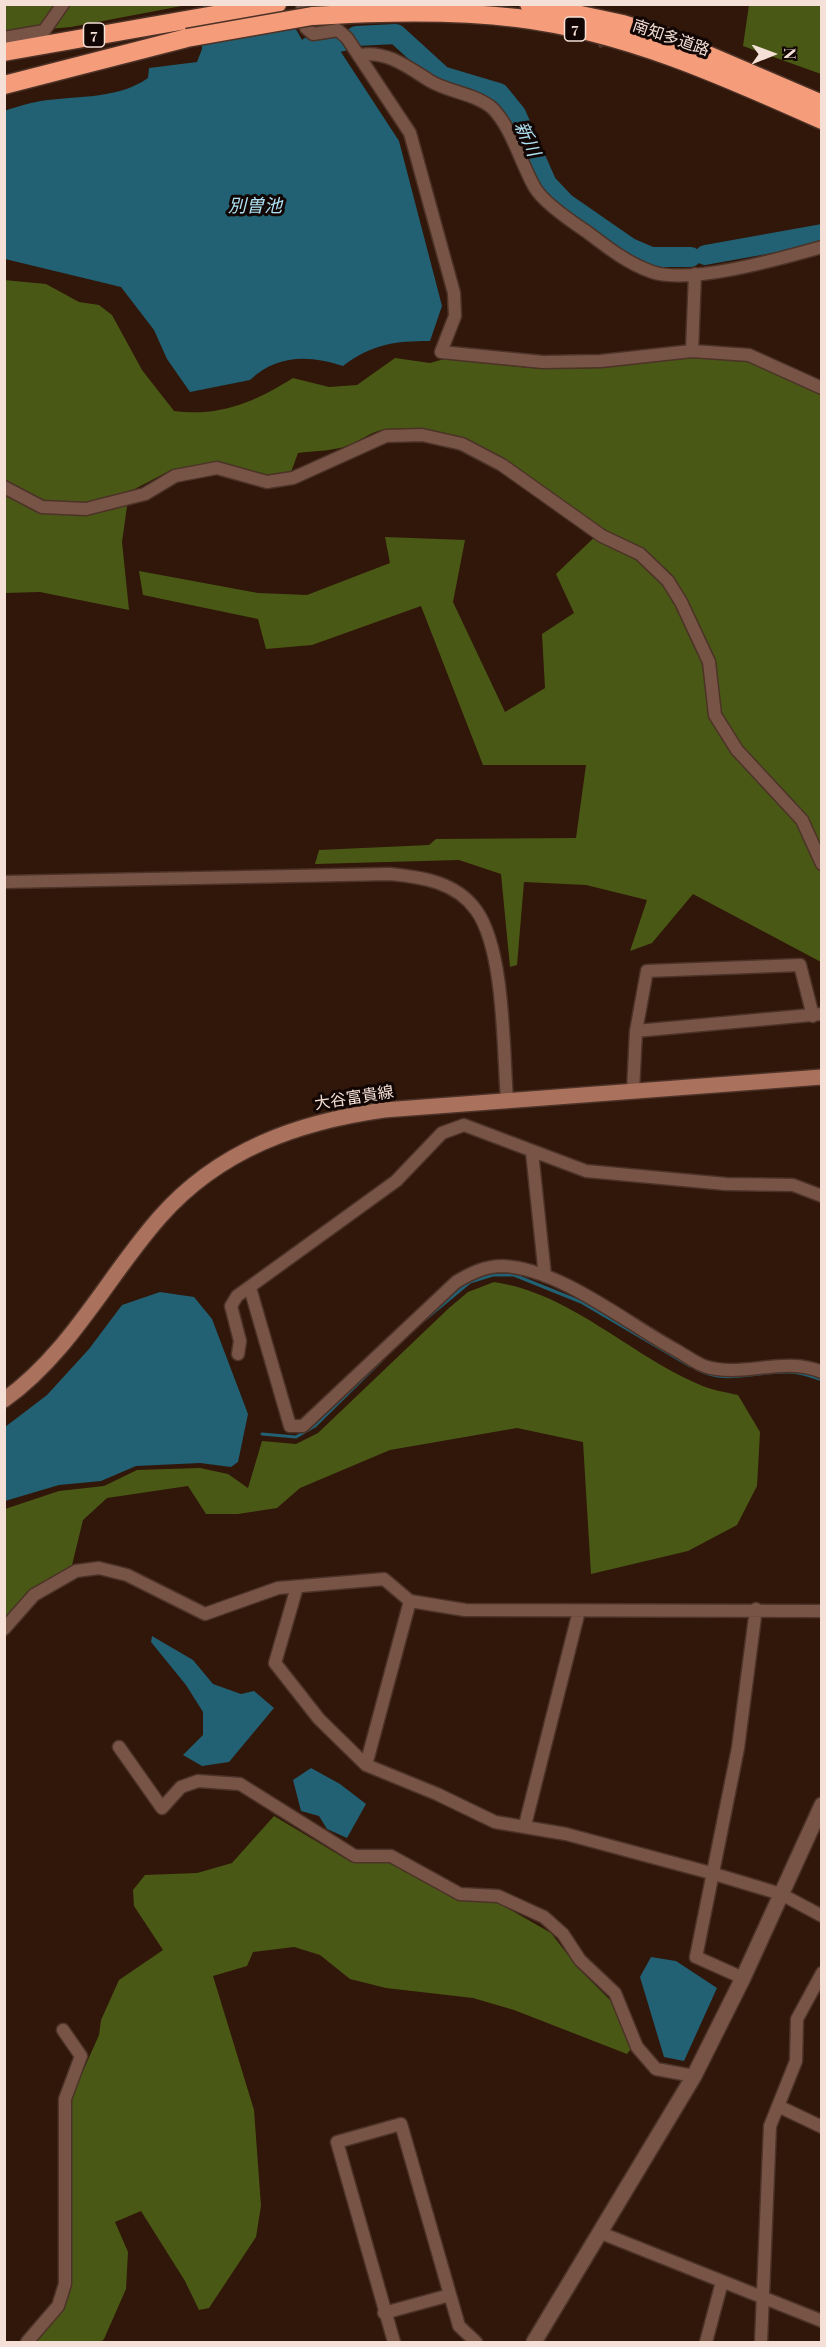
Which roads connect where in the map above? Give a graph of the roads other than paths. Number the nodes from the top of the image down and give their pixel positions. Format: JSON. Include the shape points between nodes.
{"nodes":[{"id":1,"x":63,"y":4,"type":"edge"},
{"id":2,"x":277,"y":4,"type":"edge"},
{"id":3,"x":529,"y":4,"type":"edge"},
{"id":4,"x":307,"y":10,"type":"edge"},
{"id":5,"x":4,"y":38,"type":"edge"},
{"id":6,"x":4,"y":52,"type":"edge"},
{"id":7,"x":360,"y":56,"type":"junction"},
{"id":8,"x":4,"y":85,"type":"edge"},
{"id":9,"x":822,"y":104,"type":"edge"},
{"id":10,"x":822,"y":120,"type":"edge"},
{"id":11,"x":822,"y":247,"type":"edge"},
{"id":12,"x":695,"y":274,"type":"junction"},
{"id":13,"x":692,"y":351,"type":"junction"},
{"id":14,"x":822,"y":388,"type":"edge"},
{"id":15,"x":4,"y":488,"type":"edge"},
{"id":16,"x":822,"y":864,"type":"edge"},
{"id":17,"x":4,"y":882,"type":"edge"},
{"id":18,"x":817,"y":1015,"type":"edge"},
{"id":19,"x":636,"y":1031,"type":"junction"},
{"id":20,"x":822,"y":1077,"type":"edge"},
{"id":21,"x":633,"y":1091,"type":"junction"},
{"id":22,"x":507,"y":1100,"type":"junction"},
{"id":23,"x":532,"y":1152,"type":"junction"},
{"id":24,"x":822,"y":1196,"type":"edge"},
{"id":25,"x":545,"y":1276,"type":"junction"},
{"id":26,"x":250,"y":1288,"type":"junction"},
{"id":27,"x":238,"y":1354,"type":"dead end"},
{"id":28,"x":822,"y":1372,"type":"edge"},
{"id":29,"x":4,"y":1400,"type":"edge"},
{"id":30,"x":297,"y":1587,"type":"junction"},
{"id":31,"x":410,"y":1601,"type":"junction"},
{"id":32,"x":756,"y":1609,"type":"junction"},
{"id":33,"x":579,"y":1611,"type":"junction"},
{"id":34,"x":822,"y":1611,"type":"edge"},
{"id":35,"x":4,"y":1629,"type":"edge"},
{"id":36,"x":119,"y":1747,"type":"dead end"},
{"id":37,"x":366,"y":1765,"type":"junction"},
{"id":38,"x":822,"y":1805,"type":"edge"},
{"id":39,"x":525,"y":1825,"type":"junction"},
{"id":40,"x":711,"y":1873,"type":"junction"},
{"id":41,"x":781,"y":1894,"type":"junction"},
{"id":42,"x":822,"y":1916,"type":"edge"},
{"id":43,"x":822,"y":1973,"type":"edge"},
{"id":44,"x":743,"y":1978,"type":"junction"},
{"id":45,"x":63,"y":2030,"type":"dead end"},
{"id":46,"x":694,"y":2076,"type":"junction"},
{"id":47,"x":778,"y":2106,"type":"junction"},
{"id":48,"x":822,"y":2127,"type":"edge"},
{"id":49,"x":601,"y":2233,"type":"junction"},
{"id":50,"x":722,"y":2282,"type":"junction"},
{"id":51,"x":450,"y":2295,"type":"junction"},
{"id":52,"x":764,"y":2298,"type":"junction"},
{"id":53,"x":384,"y":2313,"type":"junction"},
{"id":54,"x":822,"y":2321,"type":"edge"},
{"id":55,"x":27,"y":2343,"type":"edge"},
{"id":56,"x":394,"y":2343,"type":"edge"},
{"id":57,"x":476,"y":2343,"type":"edge"},
{"id":58,"x":534,"y":2343,"type":"edge"},
{"id":59,"x":706,"y":2343,"type":"edge"},
{"id":60,"x":761,"y":2343,"type":"edge"}],
"edges":[{"from":1,"to":5,"type":"street","via":[[44,31]]},
{"from":2,"to":6,"type":"highway","number":"7"},
{"from":3,"to":9,"type":"highway","name":"南知多道路","number":"7","via":[[669,38]]},
{"from":4,"to":7,"type":"street","via":[[306,28],[313,34],[338,30]]},
{"from":4,"to":8,"type":"highway","name":"南知多道路","number":"7","bridge":true},
{"from":4,"to":10,"type":"highway","name":"南知多道路","number":"7","via":[[466,14],[518,18],[569,28],[676,58]]},
{"from":7,"to":12,"type":"street","via":[[370,53],[399,61],[435,84],[492,108],[536,190],[574,224],[625,261],[655,273]]},
{"from":7,"to":13,"type":"street","via":[[410,133],[454,293],[455,315],[441,352],[543,362],[601,361]]},
{"from":11,"to":12,"type":"street","via":[[761,264]]},
{"from":12,"to":13,"type":"street"},
{"from":13,"to":14,"type":"street","via":[[749,355]]},
{"from":15,"to":16,"type":"street","via":[[42,507],[86,509],[145,494],[175,476],[217,468],[267,482],[293,478],[386,436],[422,435],[462,444],[502,465],[602,536],[640,554],[668,580],[709,662],[715,715],[736,750],[802,820]]},
{"from":17,"to":22,"type":"street","via":[[390,874],[423,877],[453,890],[476,910],[494,956]]},
{"from":18,"to":19,"type":"street"},
{"from":18,"to":19,"type":"street","via":[[800,965],[647,971]]},
{"from":19,"to":21,"type":"street"},
{"from":20,"to":21,"type":"main road","name":"大谷富貴線"},
{"from":21,"to":22,"type":"main road","name":"大谷富貴線"},
{"from":22,"to":29,"type":"main road","name":"大谷富貴線","via":[[384,1110],[324,1120],[266,1139],[224,1163],[160,1217],[81,1323],[30,1382]]},
{"from":23,"to":24,"type":"street","via":[[586,1171],[726,1185],[793,1185]]},
{"from":23,"to":25,"type":"street"},
{"from":23,"to":26,"type":"street","via":[[464,1125],[442,1133],[396,1181]]},
{"from":25,"to":26,"type":"street","via":[[503,1266],[478,1270],[456,1282],[303,1426],[290,1426]]},
{"from":25,"to":28,"type":"street","via":[[704,1366],[728,1369],[795,1365]]},
{"from":26,"to":27,"type":"street","via":[[237,1296],[231,1306],[240,1341]]},
{"from":30,"to":31,"type":"street","via":[[384,1579]]},
{"from":30,"to":35,"type":"street","via":[[278,1588],[205,1614],[127,1575],[99,1568],[76,1571],[34,1595]]},
{"from":30,"to":37,"type":"street","via":[[275,1663],[319,1719]]},
{"from":31,"to":33,"type":"street","via":[[465,1610]]},
{"from":31,"to":37,"type":"street"},
{"from":32,"to":33,"type":"street"},
{"from":32,"to":34,"type":"street"},
{"from":32,"to":40,"type":"street","via":[[738,1748]]},
{"from":33,"to":39,"type":"street"},
{"from":36,"to":46,"type":"street","via":[[162,1808],[182,1786],[198,1781],[240,1785],[355,1856],[391,1856],[460,1894],[498,1896],[544,1917],[563,1934],[580,1960],[615,1993],[637,2048],[656,2069]]},
{"from":37,"to":39,"type":"street","via":[[495,1822]]},
{"from":38,"to":41,"type":"street"},
{"from":39,"to":40,"type":"street"},
{"from":40,"to":41,"type":"street"},
{"from":40,"to":44,"type":"street","via":[[696,1957]]},
{"from":41,"to":42,"type":"street"},
{"from":41,"to":44,"type":"street"},
{"from":43,"to":47,"type":"street","via":[[798,2019],[796,2061]]},
{"from":44,"to":46,"type":"street"},
{"from":45,"to":55,"type":"street","via":[[81,2056],[65,2099],[65,2284],[58,2306]]},
{"from":46,"to":49,"type":"street"},
{"from":47,"to":48,"type":"street"},
{"from":47,"to":52,"type":"street","via":[[770,2126]]},
{"from":49,"to":50,"type":"street"},
{"from":49,"to":58,"type":"street"},
{"from":50,"to":52,"type":"street"},
{"from":50,"to":59,"type":"street"},
{"from":51,"to":53,"type":"street"},
{"from":51,"to":53,"type":"street","via":[[400,2124],[337,2142]]},
{"from":51,"to":57,"type":"street","via":[[459,2326]]},
{"from":52,"to":54,"type":"street"},
{"from":52,"to":60,"type":"street"},
{"from":53,"to":56,"type":"street"}]}
